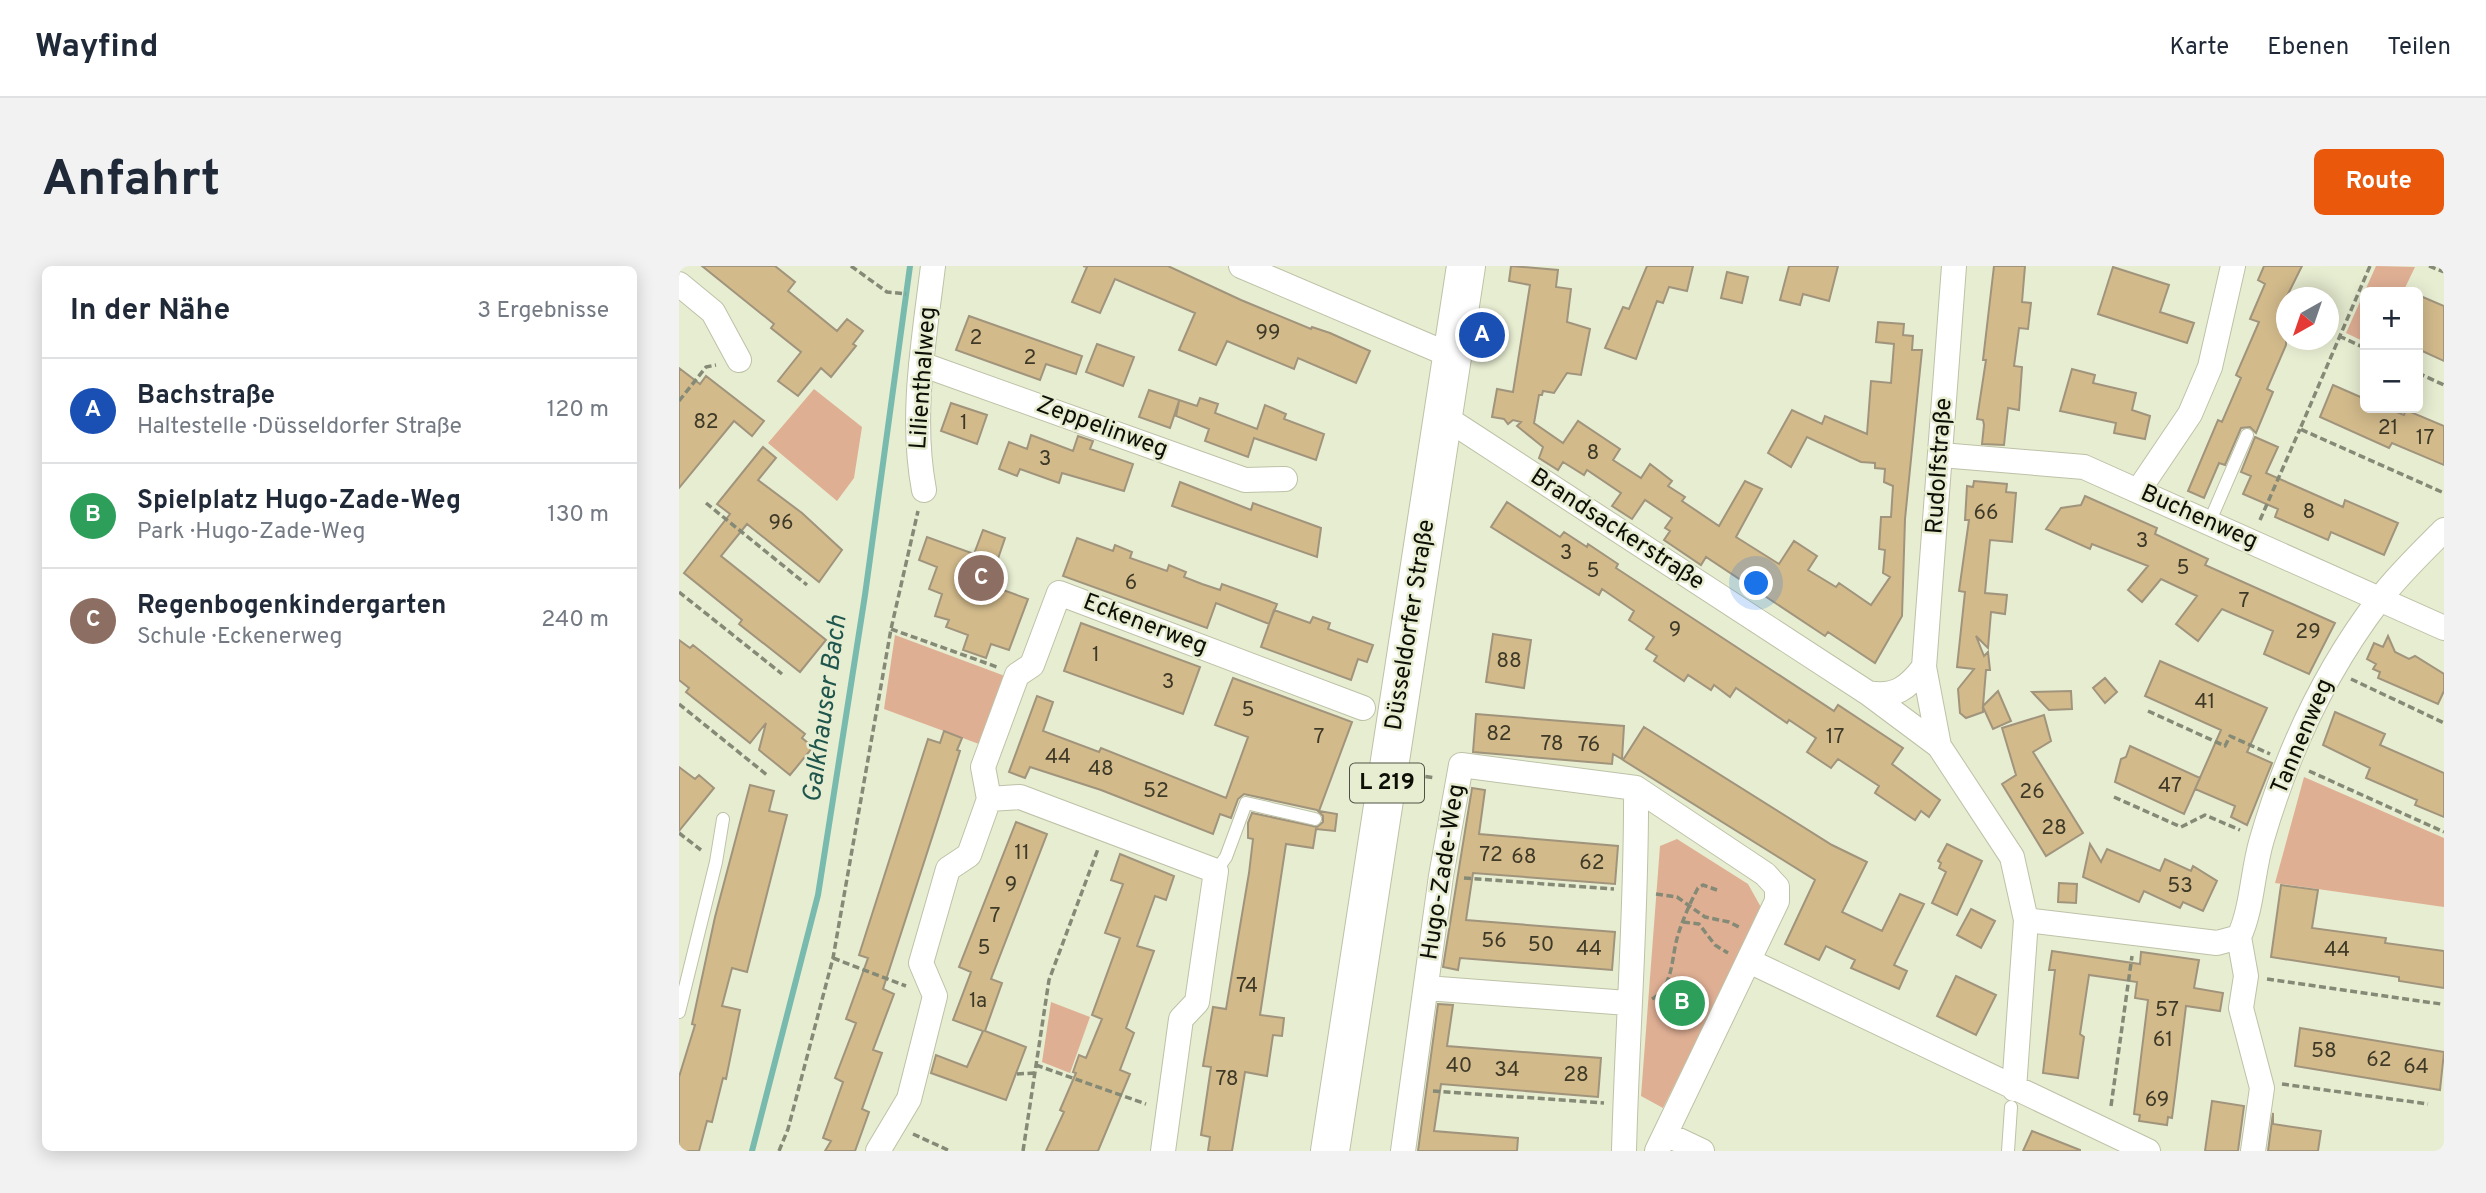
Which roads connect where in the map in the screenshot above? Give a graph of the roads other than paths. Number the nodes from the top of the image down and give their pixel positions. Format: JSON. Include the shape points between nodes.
{"nodes":[{"id":1,"x":933,"y":266,"type":"edge"},
{"id":2,"x":1241,"y":266,"type":"edge"},
{"id":3,"x":1466,"y":266,"type":"edge"},
{"id":4,"x":1954,"y":266,"type":"edge"},
{"id":5,"x":2232,"y":266,"type":"edge"},
{"id":6,"x":679,"y":284,"type":"edge"},
{"id":7,"x":1452,"y":356,"type":"junction"},
{"id":8,"x":739,"y":360,"type":"road end"},
{"id":9,"x":921,"y":364,"type":"junction"},
{"id":10,"x":1443,"y":416,"type":"junction"},
{"id":11,"x":2247,"y":435,"type":"dead end"},
{"id":12,"x":1941,"y":455,"type":"junction"},
{"id":13,"x":1285,"y":479,"type":"dead end"},
{"id":14,"x":924,"y":490,"type":"road end"},
{"id":15,"x":2138,"y":491,"type":"junction"},
{"id":16,"x":2209,"y":523,"type":"junction"},
{"id":17,"x":2444,"y":530,"type":"edge"},
{"id":18,"x":2379,"y":599,"type":"junction"},
{"id":19,"x":2444,"y":628,"type":"edge"},
{"id":20,"x":1924,"y":667,"type":"junction"},
{"id":21,"x":1868,"y":693,"type":"junction"},
{"id":22,"x":1363,"y":708,"type":"dead end"},
{"id":23,"x":1939,"y":746,"type":"junction"},
{"id":24,"x":1636,"y":788,"type":"junction"},
{"id":25,"x":989,"y":799,"type":"junction"},
{"id":26,"x":723,"y":819,"type":"dead end"},
{"id":27,"x":1315,"y":819,"type":"dead end"},
{"id":28,"x":1216,"y":871,"type":"junction"},
{"id":29,"x":2027,"y":920,"type":"junction"},
{"id":30,"x":2239,"y":937,"type":"junction"},
{"id":31,"x":1742,"y":959,"type":"junction"},
{"id":32,"x":1426,"y":988,"type":"junction"},
{"id":33,"x":1628,"y":1000,"type":"junction"},
{"id":34,"x":679,"y":1012,"type":"edge"},
{"id":35,"x":2012,"y":1098,"type":"junction"},
{"id":36,"x":1661,"y":1143,"type":"edge"},
{"id":37,"x":878,"y":1151,"type":"edge"},
{"id":38,"x":1163,"y":1151,"type":"edge"},
{"id":39,"x":1330,"y":1151,"type":"edge"},
{"id":40,"x":1403,"y":1151,"type":"edge"},
{"id":41,"x":1624,"y":1151,"type":"edge"},
{"id":42,"x":1702,"y":1151,"type":"edge"},
{"id":43,"x":2008,"y":1151,"type":"edge"},
{"id":44,"x":2148,"y":1151,"type":"edge"},
{"id":45,"x":2253,"y":1151,"type":"edge"}],
"edges":[{"from":1,"to":9,"type":"street","name":"Lilienthalweg"},
{"from":2,"to":7,"type":"street"},
{"from":3,"to":7,"type":"main road","name":"Düsseldorfer Straße","number":"L 219"},
{"from":4,"to":12,"type":"street","name":"Rudolfstraße"},
{"from":5,"to":15,"type":"street","via":[[2210,367],[2190,414]]},
{"from":6,"to":8,"type":"street","via":[[713,312]]},
{"from":7,"to":10,"type":"main road","name":"Düsseldorfer Straße","number":"L 219"},
{"from":9,"to":13,"type":"street","name":"Zeppelinweg","via":[[1245,480]]},
{"from":9,"to":14,"type":"street","name":"Lilienthalweg","via":[[916,449]]},
{"from":10,"to":21,"type":"street","name":"Brandsackerstraße"},
{"from":10,"to":39,"type":"main road","name":"Düsseldorfer Straße","number":"L 219"},
{"from":11,"to":16,"type":"lane"},
{"from":12,"to":15,"type":"street","name":"Buchenweg","via":[[2084,467]]},
{"from":12,"to":20,"type":"street","name":"Rudolfstraße"},
{"from":15,"to":16,"type":"street","name":"Buchenweg"},
{"from":16,"to":18,"type":"street","name":"Buchenweg"},
{"from":17,"to":18,"type":"street","name":"Tannenweg"},
{"from":18,"to":19,"type":"street","name":"Buchenweg"},
{"from":18,"to":30,"type":"street","name":"Tannenweg","via":[[2331,669],[2309,711],[2262,839],[2249,916]]},
{"from":20,"to":21,"type":"street","via":[[1900,691],[1886,696]]},
{"from":20,"to":23,"type":"street","name":"Rudolfstraße"},
{"from":21,"to":23,"type":"street","name":"Brandsackerstraße"},
{"from":22,"to":25,"type":"street","name":"Eckenerweg","via":[[1059,593],[1032,665],[1017,675],[983,768]]},
{"from":23,"to":29,"type":"street","name":"Brandsackerstraße","via":[[2012,857]]},
{"from":24,"to":31,"type":"street","name":"Hugo-Zade-Weg","via":[[1765,874],[1777,887],[1777,901],[1760,938]]},
{"from":24,"to":32,"type":"street","name":"Hugo-Zade-Weg","via":[[1461,765]]},
{"from":24,"to":33,"type":"street","via":[[1637,891]]},
{"from":25,"to":28,"type":"street","via":[[1020,797]]},
{"from":25,"to":37,"type":"street","via":[[969,855],[948,869],[921,963],[935,996],[909,1099]]},
{"from":26,"to":34,"type":"lane"},
{"from":27,"to":28,"type":"lane","via":[[1246,803]]},
{"from":28,"to":38,"type":"street","via":[[1197,1002],[1181,1019]]},
{"from":29,"to":30,"type":"street","via":[[2217,943]]},
{"from":29,"to":35,"type":"street","name":"Brandsackerstraße"},
{"from":30,"to":45,"type":"street","via":[[2246,976],[2241,1008],[2262,1088]]},
{"from":31,"to":35,"type":"street"},
{"from":31,"to":36,"type":"street","name":"Hugo-Zade-Weg"},
{"from":32,"to":33,"type":"street","name":"Hugo-Zade-Weg"},
{"from":32,"to":40,"type":"street","name":"Hugo-Zade-Weg"},
{"from":33,"to":41,"type":"street"},
{"from":35,"to":43,"type":"lane"},
{"from":35,"to":44,"type":"street"},
{"from":36,"to":42,"type":"street","name":"Hugo-Zade-Weg"}]}
